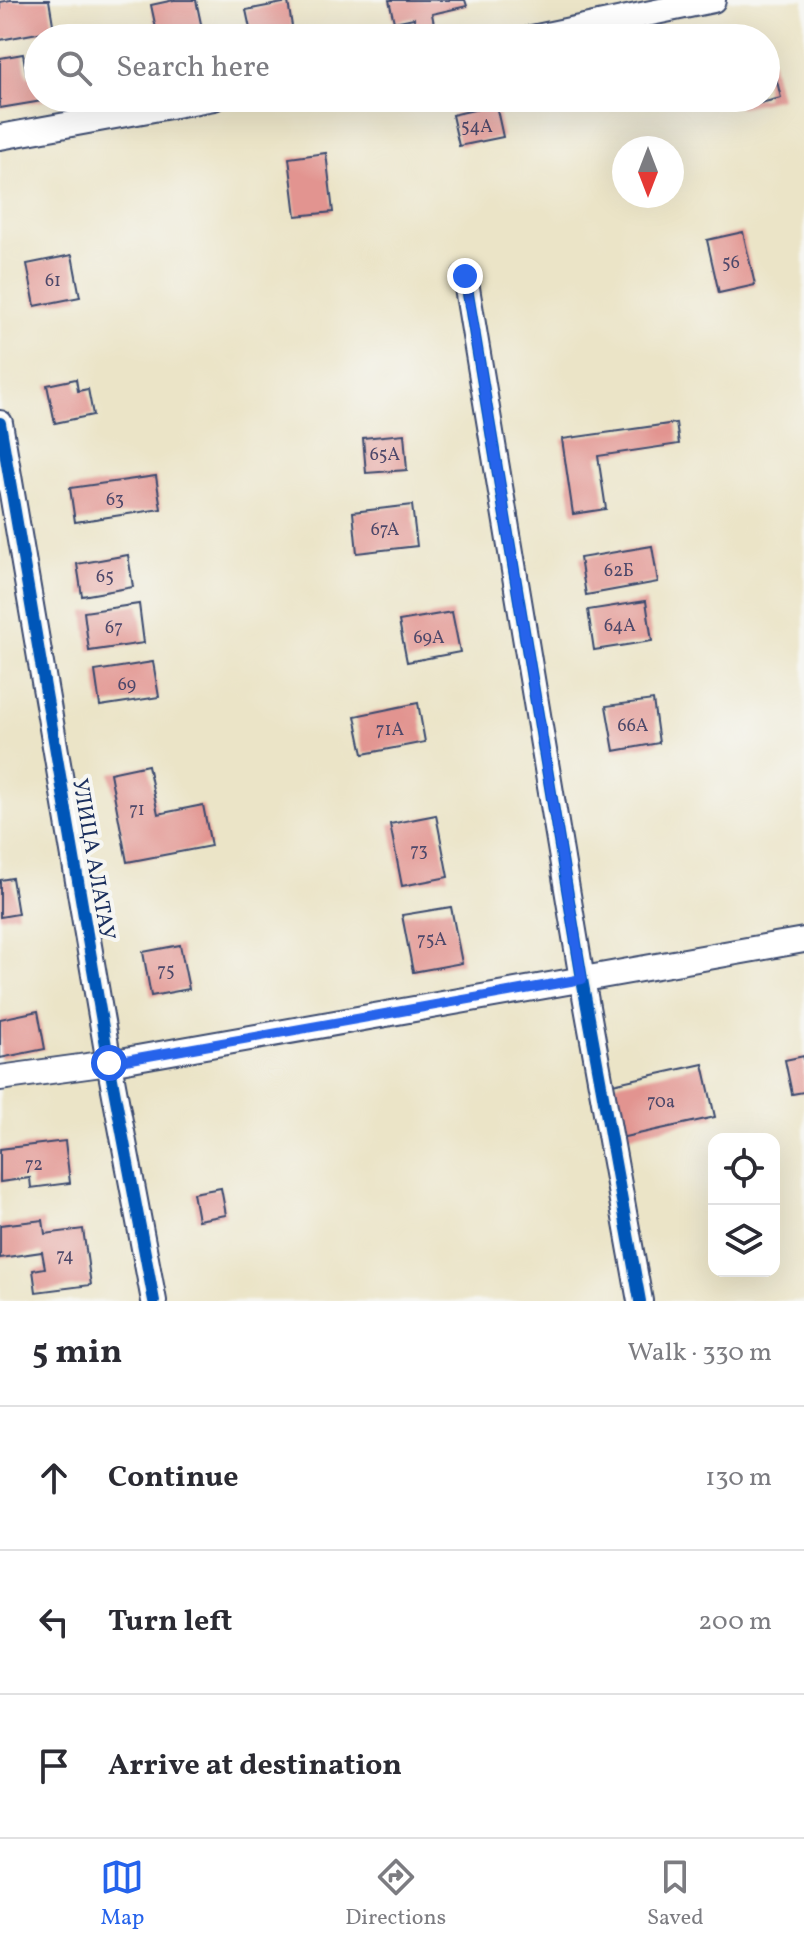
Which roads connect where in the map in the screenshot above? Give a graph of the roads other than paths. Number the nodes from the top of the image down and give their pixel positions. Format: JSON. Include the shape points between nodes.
{"nodes":[{"id":1,"x":713,"y":0,"type":"edge"},
{"id":2,"x":599,"y":24,"type":"edge"},
{"id":3,"x":137,"y":112,"type":"edge"},
{"id":4,"x":0,"y":137,"type":"edge"},
{"id":5,"x":465,"y":276,"type":"dead end"},
{"id":6,"x":0,"y":423,"type":"edge"},
{"id":7,"x":804,"y":940,"type":"edge"},
{"id":8,"x":582,"y":979,"type":"junction"},
{"id":9,"x":109,"y":1063,"type":"junction"},
{"id":10,"x":0,"y":1078,"type":"edge"},
{"id":11,"x":154,"y":1301,"type":"edge"},
{"id":12,"x":640,"y":1301,"type":"edge"}],
"edges":[{"from":1,"to":2,"type":"street"},
{"from":3,"to":4,"type":"street"},
{"from":5,"to":8,"type":"street"},
{"from":6,"to":9,"type":"street","name":"УЛИЦА АЛАТАУ"},
{"from":7,"to":8,"type":"street"},
{"from":8,"to":9,"type":"street"},
{"from":8,"to":12,"type":"street"},
{"from":9,"to":10,"type":"street"},
{"from":9,"to":11,"type":"street","name":"УЛИЦА АЛАТАУ"}]}
